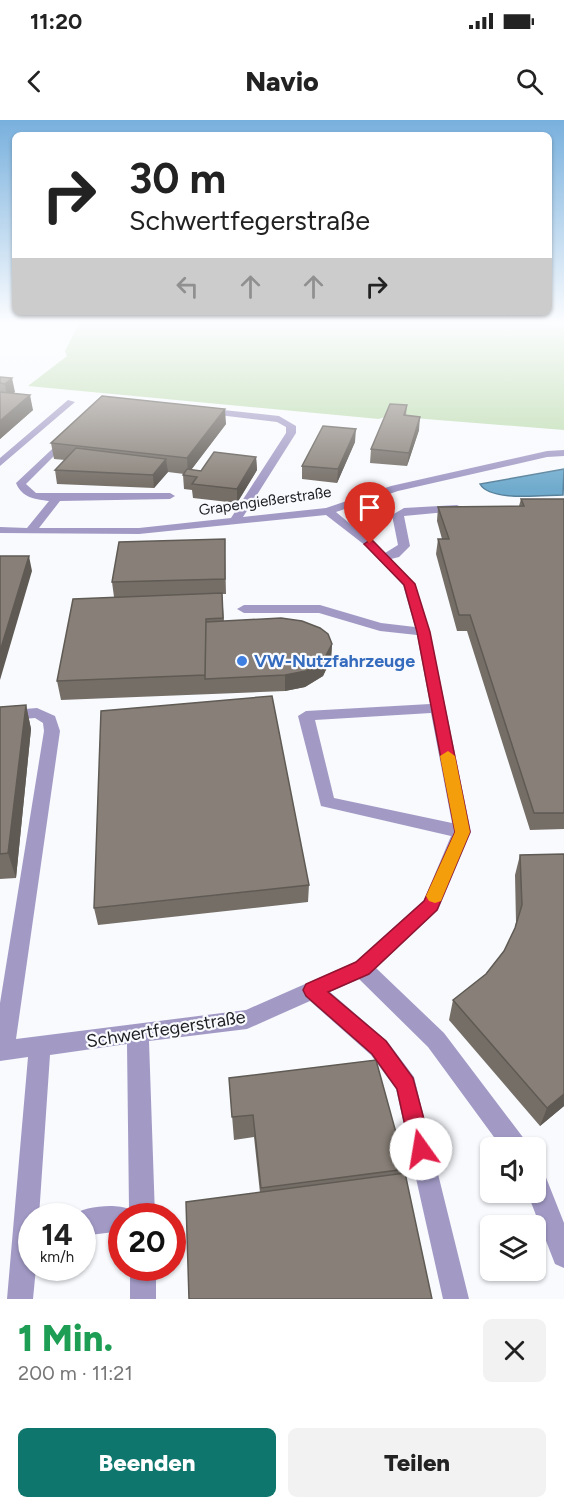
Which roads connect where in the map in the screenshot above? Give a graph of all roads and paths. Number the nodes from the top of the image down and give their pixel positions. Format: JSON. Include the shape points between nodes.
{"nodes":[{"id":1,"x":71,"y":402,"type":"dead end"},
{"id":2,"x":189,"y":410,"type":"edge"},
{"id":3,"x":76,"y":430,"type":"edge"},
{"id":4,"x":564,"y":453,"type":"edge"},
{"id":5,"x":0,"y":463,"type":"edge"},
{"id":6,"x":170,"y":496,"type":"dead end"},
{"id":7,"x":57,"y":498,"type":"junction"},
{"id":8,"x":474,"y":507,"type":"edge"},
{"id":9,"x":328,"y":511,"type":"junction"},
{"id":10,"x":234,"y":522,"type":"junction"},
{"id":11,"x":0,"y":530,"type":"edge"},
{"id":12,"x":30,"y":532,"type":"junction"},
{"id":13,"x":383,"y":557,"type":"junction"},
{"id":14,"x":244,"y":609,"type":"dead end"},
{"id":15,"x":423,"y":632,"type":"junction"},
{"id":16,"x":438,"y":708,"type":"junction"},
{"id":17,"x":0,"y":716,"type":"edge"},
{"id":18,"x":462,"y":832,"type":"junction"},
{"id":19,"x":362,"y":968,"type":"junction"},
{"id":20,"x":313,"y":990,"type":"junction"},
{"id":21,"x":138,"y":1034,"type":"junction"},
{"id":22,"x":40,"y":1047,"type":"junction"},
{"id":23,"x":1,"y":1051,"type":"edge"},
{"id":24,"x":509,"y":1137,"type":"edge"},
{"id":25,"x":31,"y":1203,"type":"edge"},
{"id":26,"x":142,"y":1203,"type":"edge"},
{"id":27,"x":543,"y":1203,"type":"edge"},
{"id":28,"x":564,"y":1255,"type":"edge"},
{"id":29,"x":22,"y":1281,"type":"edge"},
{"id":30,"x":143,"y":1281,"type":"edge"},
{"id":31,"x":20,"y":1299,"type":"edge"},
{"id":32,"x":143,"y":1299,"type":"edge"},
{"id":33,"x":456,"y":1299,"type":"edge"}],
"edges":[{"from":1,"to":5,"type":"street"},
{"from":2,"to":10,"type":"street","via":[[279,419],[291,426],[291,433]]},
{"from":3,"to":7,"type":"street","via":[[21,483],[33,496]]},
{"from":4,"to":9,"type":"street","name":"Grapengießerstraße","via":[[445,475]]},
{"from":6,"to":7,"type":"street"},
{"from":7,"to":12,"type":"street"},
{"from":8,"to":13,"type":"street","via":[[404,511],[398,520],[404,546]]},
{"from":9,"to":10,"type":"street","name":"Grapengießerstraße"},
{"from":9,"to":13,"type":"street"},
{"from":10,"to":12,"type":"street","name":"Grapengießerstraße","via":[[139,531]]},
{"from":11,"to":12,"type":"street","name":"Grapengießerstraße"},
{"from":13,"to":15,"type":"street","via":[[410,584]]},
{"from":14,"to":15,"type":"street","via":[[320,609],[380,627]]},
{"from":15,"to":16,"type":"street"},
{"from":16,"to":18,"type":"street"},
{"from":16,"to":18,"type":"street","via":[[306,716],[327,802]]},
{"from":17,"to":23,"type":"street","via":[[37,713],[50,720],[52,731]]},
{"from":18,"to":19,"type":"street","name":"Schwertfegerstraße","via":[[431,905]]},
{"from":19,"to":20,"type":"street","name":"Schwertfegerstraße"},
{"from":19,"to":24,"type":"street","via":[[436,1040]]},
{"from":20,"to":21,"type":"street","name":"Schwertfegerstraße","via":[[247,1019]]},
{"from":20,"to":33,"type":"street","via":[[379,1048],[406,1085]]},
{"from":21,"to":22,"type":"street","name":"Schwertfegerstraße"},
{"from":21,"to":26,"type":"street"},
{"from":22,"to":23,"type":"street","name":"Schwertfegerstraße"},
{"from":22,"to":25,"type":"street"},
{"from":27,"to":28,"type":"street"},
{"from":29,"to":31,"type":"street"},
{"from":30,"to":32,"type":"street"}]}
